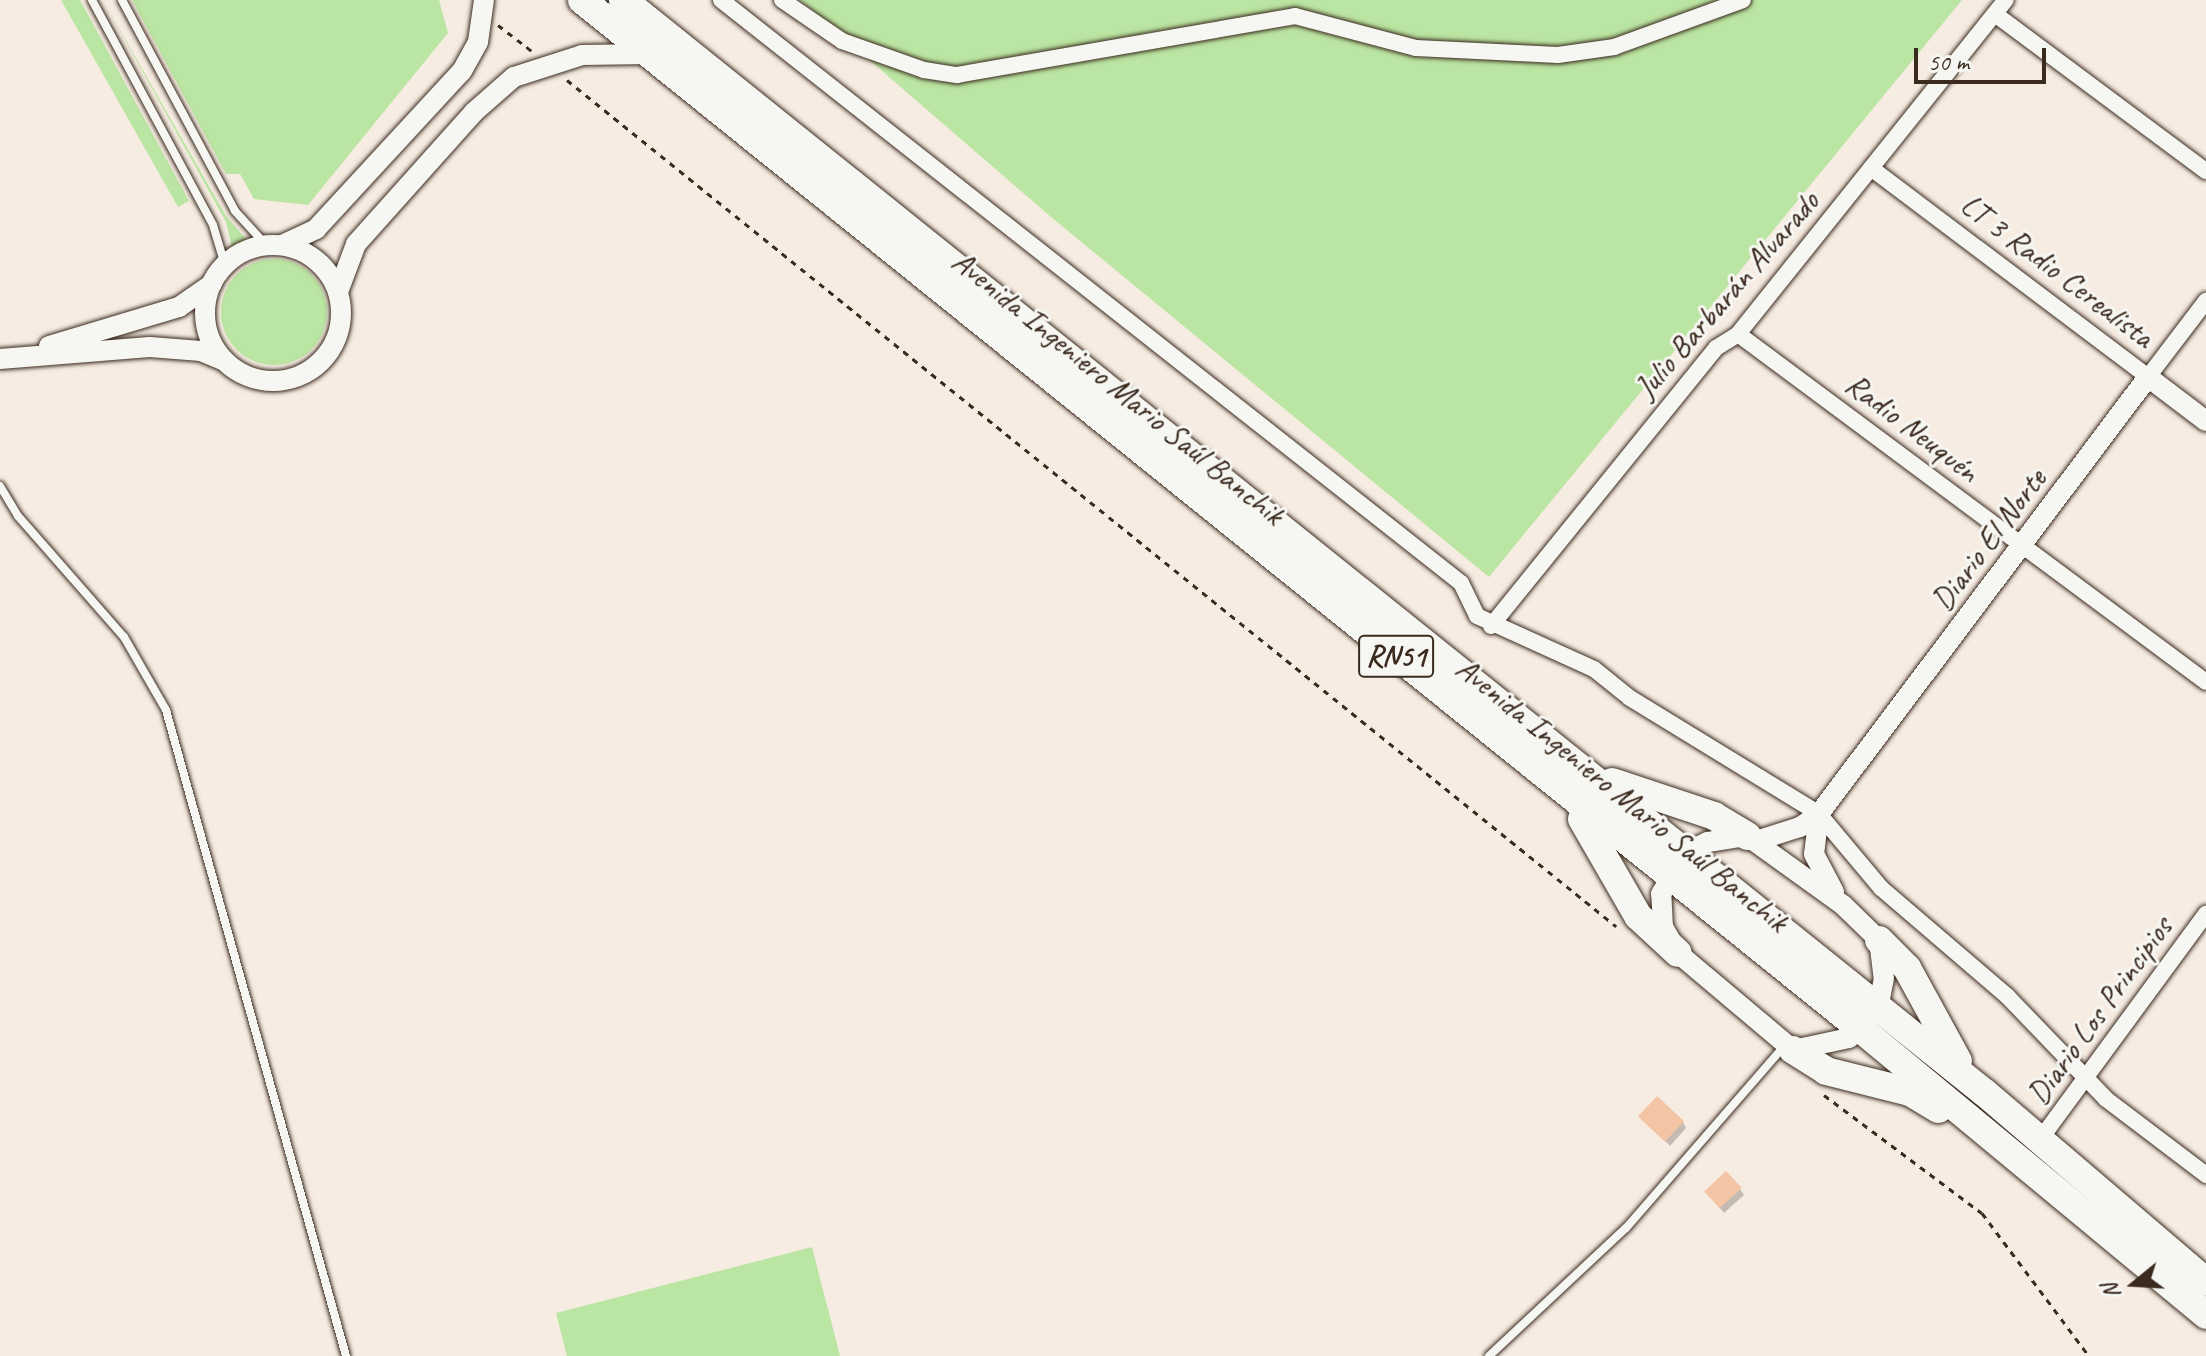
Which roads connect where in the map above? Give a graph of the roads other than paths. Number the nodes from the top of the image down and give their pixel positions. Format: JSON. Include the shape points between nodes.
{"nodes":[{"id":1,"x":92,"y":0,"type":"edge"},
{"id":2,"x":122,"y":0,"type":"edge"},
{"id":3,"x":582,"y":0,"type":"edge"},
{"id":4,"x":623,"y":0,"type":"edge"},
{"id":5,"x":721,"y":0,"type":"edge"},
{"id":6,"x":782,"y":0,"type":"edge"},
{"id":7,"x":1743,"y":0,"type":"edge"},
{"id":8,"x":2006,"y":0,"type":"edge"},
{"id":9,"x":484,"y":7,"type":"edge"},
{"id":10,"x":1995,"y":14,"type":"junction"},
{"id":11,"x":651,"y":54,"type":"junction"},
{"id":12,"x":1871,"y":168,"type":"junction"},
{"id":13,"x":2206,"y":171,"type":"edge"},
{"id":14,"x":274,"y":245,"type":"junction"},
{"id":15,"x":225,"y":265,"type":"junction"},
{"id":16,"x":212,"y":284,"type":"junction"},
{"id":17,"x":338,"y":292,"type":"junction"},
{"id":18,"x":2206,"y":301,"type":"edge"},
{"id":19,"x":1738,"y":334,"type":"junction"},
{"id":20,"x":8,"y":357,"type":"edge"},
{"id":21,"x":226,"y":362,"type":"junction"},
{"id":22,"x":2148,"y":377,"type":"junction"},
{"id":23,"x":2206,"y":421,"type":"edge"},
{"id":24,"x":0,"y":486,"type":"edge"},
{"id":25,"x":2023,"y":546,"type":"junction"},
{"id":26,"x":1491,"y":626,"type":"junction"},
{"id":27,"x":2206,"y":682,"type":"edge"},
{"id":28,"x":1582,"y":769,"type":"junction"},
{"id":29,"x":1555,"y":784,"type":"junction"},
{"id":30,"x":1819,"y":814,"type":"junction"},
{"id":31,"x":1752,"y":839,"type":"junction"},
{"id":32,"x":1685,"y":853,"type":"junction"},
{"id":33,"x":1667,"y":876,"type":"junction"},
{"id":34,"x":1843,"y":905,"type":"junction"},
{"id":35,"x":2206,"y":914,"type":"edge"},
{"id":36,"x":1879,"y":940,"type":"junction"},
{"id":37,"x":1678,"y":953,"type":"junction"},
{"id":38,"x":1870,"y":1019,"type":"junction"},
{"id":39,"x":1789,"y":1047,"type":"junction"},
{"id":40,"x":2085,"y":1076,"type":"junction"},
{"id":41,"x":1999,"y":1106,"type":"junction"},
{"id":42,"x":2039,"y":1141,"type":"junction"},
{"id":43,"x":2001,"y":1145,"type":"junction"},
{"id":44,"x":2206,"y":1175,"type":"edge"},
{"id":45,"x":2206,"y":1282,"type":"edge"},
{"id":46,"x":2206,"y":1315,"type":"edge"},
{"id":47,"x":346,"y":1356,"type":"edge"},
{"id":48,"x":1489,"y":1356,"type":"edge"}],
"edges":[{"from":1,"to":15,"type":"lane","via":[[213,225]]},
{"from":2,"to":14,"type":"lane","via":[[235,211]]},
{"from":3,"to":11,"type":"highway","name":"Avenida Ingeniero Mario Saúl Banchik","number":"RN51"},
{"from":4,"to":28,"type":"highway","name":"Avenida Ingeniero Mario Saúl Banchik","number":"RN51"},
{"from":5,"to":26,"type":"street","via":[[1461,583],[1477,616]]},
{"from":6,"to":7,"type":"street","via":[[842,41],[924,70],[957,75],[1295,16],[1416,48],[1558,55],[1614,47]]},
{"from":8,"to":10,"type":"street","name":"Julio Barbarán Alvarado"},
{"from":9,"to":14,"type":"street","via":[[478,42],[462,71],[316,229]]},
{"from":10,"to":12,"type":"street","name":"Julio Barbarán Alvarado"},
{"from":10,"to":13,"type":"street"},
{"from":11,"to":17,"type":"street","via":[[593,54],[546,63],[514,77],[474,112],[356,244]]},
{"from":11,"to":29,"type":"highway","name":"Avenida Ingeniero Mario Saúl Banchik","number":"RN51"},
{"from":12,"to":19,"type":"street","name":"Julio Barbarán Alvarado"},
{"from":12,"to":22,"type":"street","name":"LT 3 Radio Cerealista"},
{"from":14,"to":15,"type":"street"},
{"from":14,"to":17,"type":"street","via":[[317,260]]},
{"from":15,"to":16,"type":"street"},
{"from":16,"to":20,"type":"street","via":[[179,307]]},
{"from":16,"to":21,"type":"street","via":[[207,325]]},
{"from":17,"to":21,"type":"street","via":[[337,336],[310,370],[267,381]]},
{"from":18,"to":22,"type":"street","name":"Diario El Norte"},
{"from":19,"to":25,"type":"street","name":"Radio Neuquén"},
{"from":19,"to":26,"type":"street","name":"Julio Barbarán Alvarado","via":[[1716,348]]},
{"from":20,"to":21,"type":"street","via":[[184,348]]},
{"from":22,"to":23,"type":"street","name":"LT 3 Radio Cerealista"},
{"from":22,"to":25,"type":"street","name":"Diario El Norte"},
{"from":24,"to":47,"type":"lane","via":[[18,516],[124,637],[166,710]]},
{"from":25,"to":27,"type":"street","name":"Radio Neuquén"},
{"from":25,"to":30,"type":"street","name":"Diario El Norte"},
{"from":26,"to":30,"type":"street","via":[[1594,669],[1630,698]]},
{"from":28,"to":31,"type":"highway","via":[[1714,816]]},
{"from":28,"to":32,"type":"highway","name":"Avenida Ingeniero Mario Saúl Banchik","number":"RN51"},
{"from":29,"to":33,"type":"highway","name":"Avenida Ingeniero Mario Saúl Banchik","number":"RN51"},
{"from":29,"to":37,"type":"highway","via":[[1599,842],[1638,916]]},
{"from":30,"to":31,"type":"street","via":[[1800,827]]},
{"from":30,"to":34,"type":"street","via":[[1814,854]]},
{"from":30,"to":40,"type":"street","via":[[1881,888],[2008,997]]},
{"from":31,"to":32,"type":"street","via":[[1708,842]]},
{"from":31,"to":34,"type":"street"},
{"from":32,"to":33,"type":"street"},
{"from":32,"to":38,"type":"highway","name":"Avenida Ingeniero Mario Saúl Banchik","number":"RN51"},
{"from":33,"to":37,"type":"street","via":[[1662,917]]},
{"from":33,"to":38,"type":"highway","name":"Avenida Ingeniero Mario Saúl Banchik","number":"RN51"},
{"from":34,"to":36,"type":"street"},
{"from":35,"to":40,"type":"street","name":"Diario Los Principios"},
{"from":36,"to":38,"type":"street","via":[[1884,978]]},
{"from":36,"to":41,"type":"highway","via":[[1907,968],[1949,1050]]},
{"from":37,"to":39,"type":"street"},
{"from":38,"to":39,"type":"street","via":[[1834,1044]]},
{"from":38,"to":41,"type":"highway","name":"Avenida Ingeniero Mario Saúl Banchik","number":"RN51"},
{"from":38,"to":43,"type":"highway","name":"Avenida Ingeniero Mario Saúl Banchik","number":"RN51"},
{"from":39,"to":43,"type":"highway","via":[[1826,1071],[1927,1100],[1971,1137]]},
{"from":39,"to":48,"type":"lane","via":[[1626,1228]]},
{"from":40,"to":42,"type":"street","name":"Diario Los Principios"},
{"from":40,"to":44,"type":"street","via":[[2121,1112]]},
{"from":41,"to":42,"type":"highway","name":"Avenida Ingeniero Mario Saúl Banchik","number":"RN51"},
{"from":42,"to":45,"type":"highway","name":"Avenida Ingeniero Mario Saúl Banchik","number":"RN51"},
{"from":43,"to":46,"type":"highway","name":"Avenida Ingeniero Mario Saúl Banchik","number":"RN51"}]}
